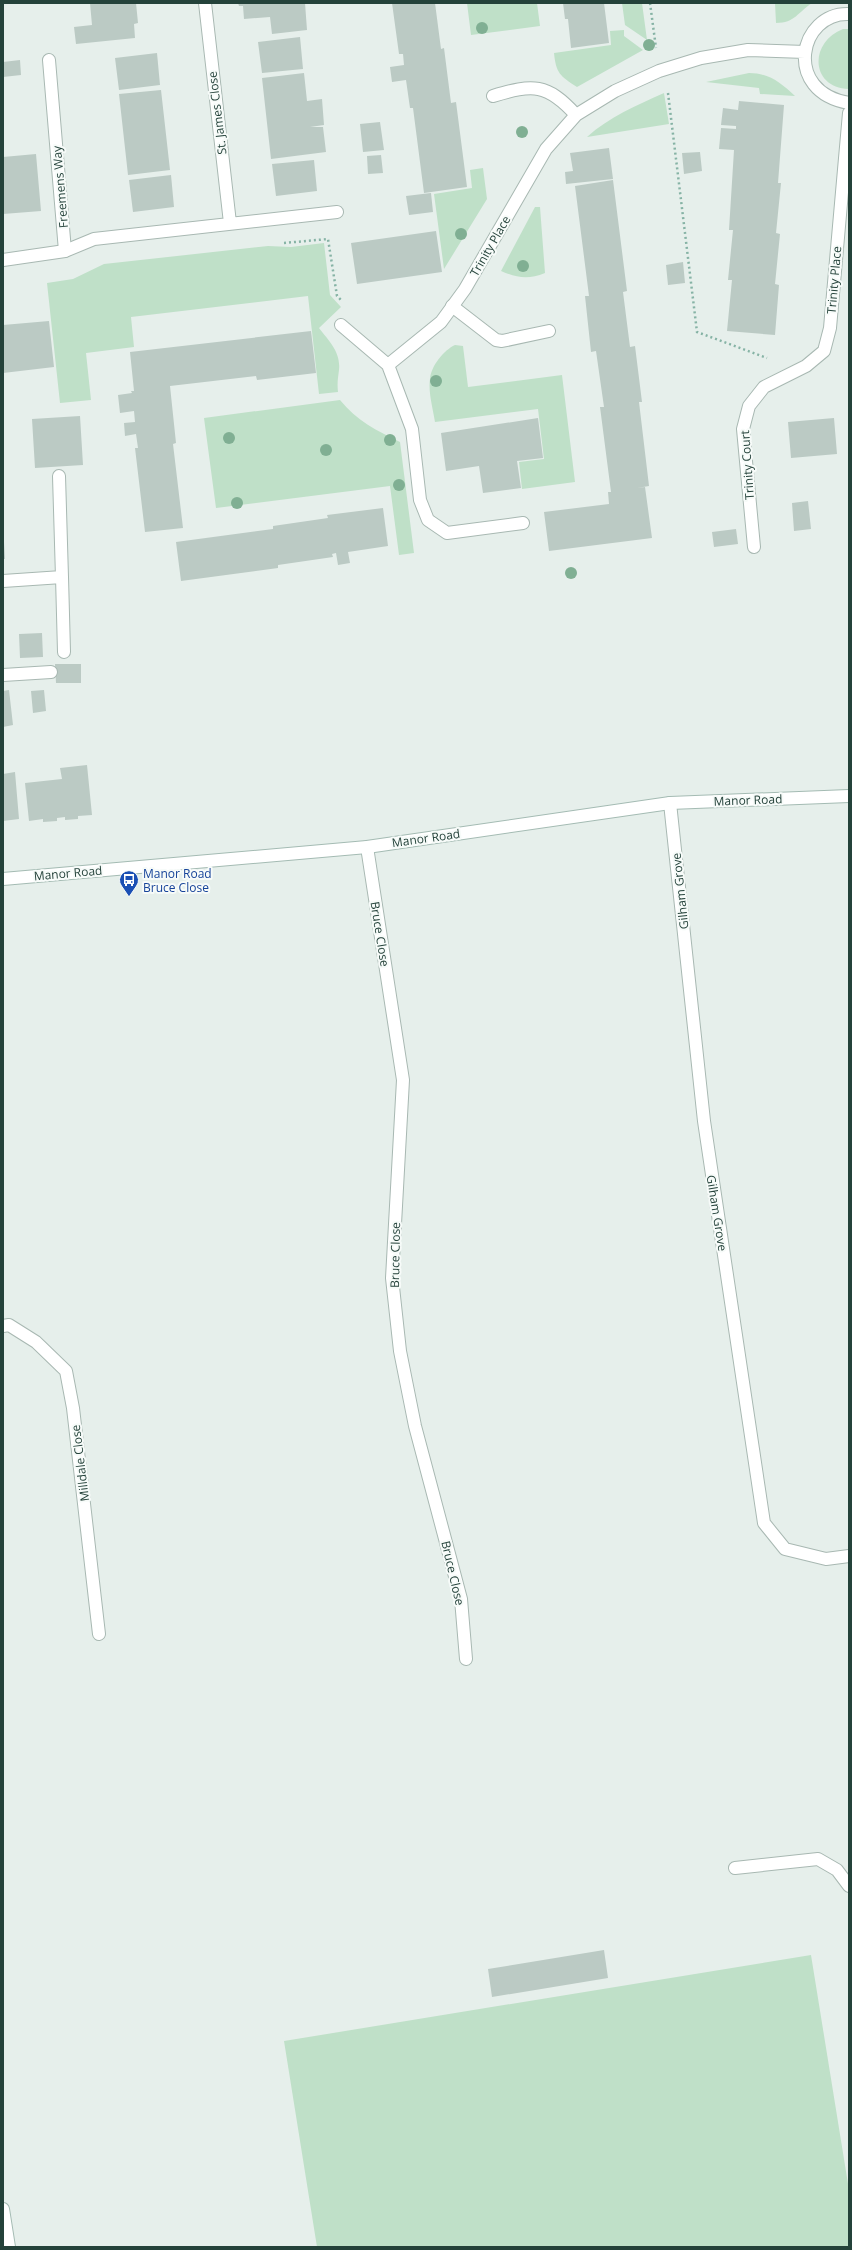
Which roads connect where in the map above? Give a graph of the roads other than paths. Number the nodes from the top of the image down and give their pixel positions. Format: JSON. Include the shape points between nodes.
{"nodes":[{"id":1,"x":205,"y":3,"type":"edge"},
{"id":2,"x":849,"y":14,"type":"edge"},
{"id":3,"x":805,"y":52,"type":"junction"},
{"id":4,"x":50,"y":60,"type":"dead end"},
{"id":5,"x":493,"y":96,"type":"dead end"},
{"id":6,"x":849,"y":103,"type":"edge"},
{"id":7,"x":849,"y":113,"type":"edge"},
{"id":8,"x":576,"y":115,"type":"junction"},
{"id":9,"x":337,"y":212,"type":"dead end"},
{"id":10,"x":230,"y":223,"type":"junction"},
{"id":11,"x":65,"y":251,"type":"junction"},
{"id":12,"x":3,"y":260,"type":"edge"},
{"id":13,"x":452,"y":306,"type":"junction"},
{"id":14,"x":341,"y":325,"type":"road end"},
{"id":15,"x":549,"y":331,"type":"dead end"},
{"id":16,"x":824,"y":350,"type":"joint"},
{"id":17,"x":388,"y":365,"type":"junction"},
{"id":18,"x":59,"y":476,"type":"dead end"},
{"id":19,"x":523,"y":523,"type":"dead end"},
{"id":20,"x":754,"y":547,"type":"dead end"},
{"id":21,"x":62,"y":577,"type":"junction"},
{"id":22,"x":3,"y":581,"type":"edge"},
{"id":23,"x":64,"y":652,"type":"dead end"},
{"id":24,"x":51,"y":672,"type":"dead end"},
{"id":25,"x":3,"y":675,"type":"edge"},
{"id":26,"x":849,"y":796,"type":"edge"},
{"id":27,"x":670,"y":803,"type":"junction"},
{"id":28,"x":367,"y":847,"type":"junction"},
{"id":29,"x":3,"y":879,"type":"edge"},
{"id":30,"x":3,"y":1326,"type":"edge"},
{"id":31,"x":849,"y":1556,"type":"edge"},
{"id":32,"x":99,"y":1634,"type":"dead end"},
{"id":33,"x":466,"y":1659,"type":"dead end"},
{"id":34,"x":736,"y":1868,"type":"dead end"},
{"id":35,"x":849,"y":1886,"type":"edge"},
{"id":36,"x":3,"y":2209,"type":"edge"},
{"id":37,"x":5,"y":2231,"type":"edge"},
{"id":38,"x":9,"y":2247,"type":"edge"}],
"edges":[{"from":1,"to":10,"type":"street","name":"St. James Close"},
{"from":2,"to":3,"type":"street","via":[[832,17],[819,26],[810,38]]},
{"from":3,"to":6,"type":"street","via":[[805,68],[811,82],[821,94]]},
{"from":3,"to":8,"type":"street","name":"Trinity Place","via":[[748,50],[702,58],[662,70],[615,91]]},
{"from":4,"to":11,"type":"street","name":"Freemens Way"},
{"from":5,"to":8,"type":"street","via":[[520,88],[543,88],[564,101]]},
{"from":7,"to":16,"type":"street","name":"Trinity Place","via":[[830,328]]},
{"from":8,"to":13,"type":"street","name":"Trinity Place","via":[[546,149],[465,289]]},
{"from":9,"to":10,"type":"street"},
{"from":10,"to":11,"type":"street","via":[[94,238]]},
{"from":11,"to":12,"type":"street"},
{"from":13,"to":15,"type":"street","via":[[496,340]]},
{"from":13,"to":17,"type":"street","name":"Trinity Place","via":[[441,322]]},
{"from":14,"to":17,"type":"street"},
{"from":16,"to":20,"type":"street","name":"Trinity Court","via":[[806,366],[764,387],[749,406],[743,429]]},
{"from":17,"to":19,"type":"street","via":[[412,429],[420,500],[428,520],[447,533]]},
{"from":18,"to":21,"type":"street"},
{"from":21,"to":22,"type":"street"},
{"from":21,"to":23,"type":"street"},
{"from":24,"to":25,"type":"street"},
{"from":26,"to":27,"type":"street","name":"Manor Road"},
{"from":27,"to":28,"type":"street","name":"Manor Road"},
{"from":27,"to":31,"type":"street","name":"Gilham Grove","via":[[704,1121],[764,1523],[785,1549],[826,1559]]},
{"from":28,"to":29,"type":"street","name":"Manor Road"},
{"from":28,"to":33,"type":"street","name":"Bruce Close","via":[[403,1080],[392,1278],[400,1351],[415,1426],[461,1599]]},
{"from":30,"to":32,"type":"street","name":"Milldale Close","via":[[9,1325],[36,1342],[66,1371],[73,1408]]},
{"from":34,"to":35,"type":"street","via":[[818,1859],[837,1870]]},
{"from":36,"to":37,"type":"street"},
{"from":37,"to":38,"type":"street"}]}
